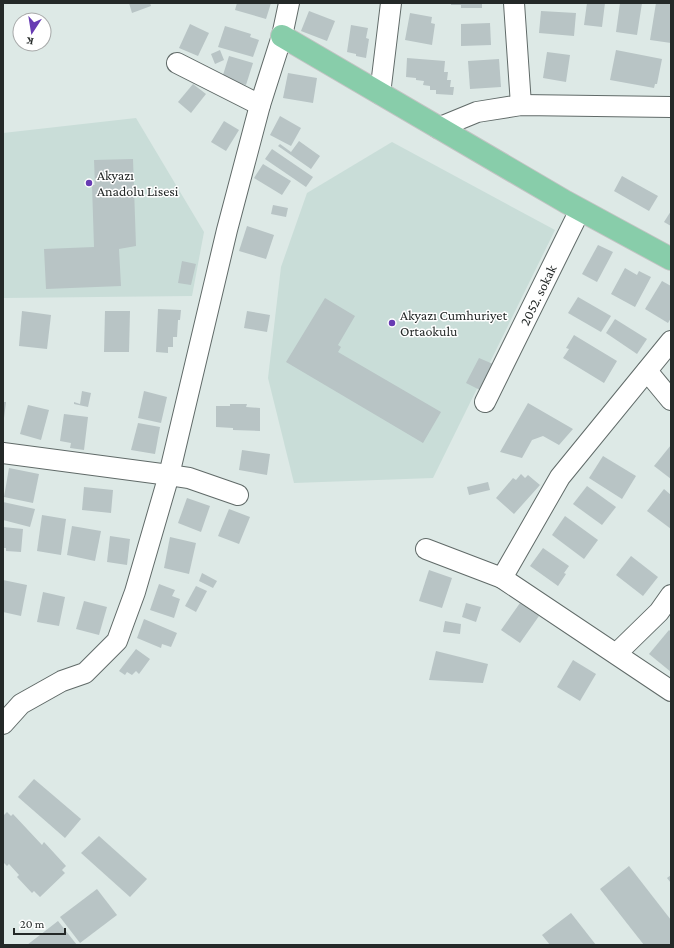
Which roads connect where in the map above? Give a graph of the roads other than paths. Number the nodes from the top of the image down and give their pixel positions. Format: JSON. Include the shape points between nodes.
{"nodes":[{"id":1,"x":289,"y":3,"type":"edge"},
{"id":2,"x":391,"y":3,"type":"edge"},
{"id":3,"x":514,"y":3,"type":"edge"},
{"id":4,"x":282,"y":36,"type":"junction"},
{"id":5,"x":177,"y":63,"type":"dead end"},
{"id":6,"x":380,"y":94,"type":"junction"},
{"id":7,"x":260,"y":105,"type":"junction"},
{"id":8,"x":521,"y":105,"type":"junction"},
{"id":9,"x":671,"y":107,"type":"edge"},
{"id":10,"x":438,"y":128,"type":"junction"},
{"id":11,"x":580,"y":210,"type":"junction"},
{"id":12,"x":671,"y":259,"type":"edge"},
{"id":13,"x":671,"y":341,"type":"edge"},
{"id":14,"x":647,"y":372,"type":"junction"},
{"id":15,"x":671,"y":400,"type":"edge"},
{"id":16,"x":485,"y":402,"type":"dead end"},
{"id":17,"x":3,"y":452,"type":"edge"},
{"id":18,"x":169,"y":475,"type":"junction"},
{"id":19,"x":238,"y":495,"type":"dead end"},
{"id":20,"x":426,"y":549,"type":"dead end"},
{"id":21,"x":502,"y":578,"type":"junction"},
{"id":22,"x":671,"y":595,"type":"edge"},
{"id":23,"x":617,"y":653,"type":"junction"},
{"id":24,"x":671,"y":691,"type":"edge"},
{"id":25,"x":3,"y":724,"type":"edge"}],
"edges":[{"from":1,"to":4,"type":"street"},
{"from":2,"to":6,"type":"street"},
{"from":3,"to":8,"type":"street"},
{"from":4,"to":6,"type":"main road"},
{"from":4,"to":7,"type":"street"},
{"from":5,"to":7,"type":"street"},
{"from":6,"to":10,"type":"main road"},
{"from":7,"to":18,"type":"street","via":[[226,230]]},
{"from":8,"to":9,"type":"street"},
{"from":8,"to":10,"type":"street","via":[[477,112]]},
{"from":10,"to":11,"type":"main road"},
{"from":11,"to":12,"type":"main road"},
{"from":11,"to":16,"type":"street","name":"2052. sokak"},
{"from":13,"to":14,"type":"street"},
{"from":14,"to":15,"type":"street"},
{"from":14,"to":21,"type":"street","via":[[560,477]]},
{"from":17,"to":18,"type":"street"},
{"from":18,"to":19,"type":"street","via":[[189,478]]},
{"from":18,"to":25,"type":"street","via":[[135,592],[116,641],[85,672],[62,681],[21,704]]},
{"from":20,"to":21,"type":"street"},
{"from":21,"to":23,"type":"street"},
{"from":22,"to":23,"type":"street","via":[[659,612]]},
{"from":23,"to":24,"type":"street"}]}
